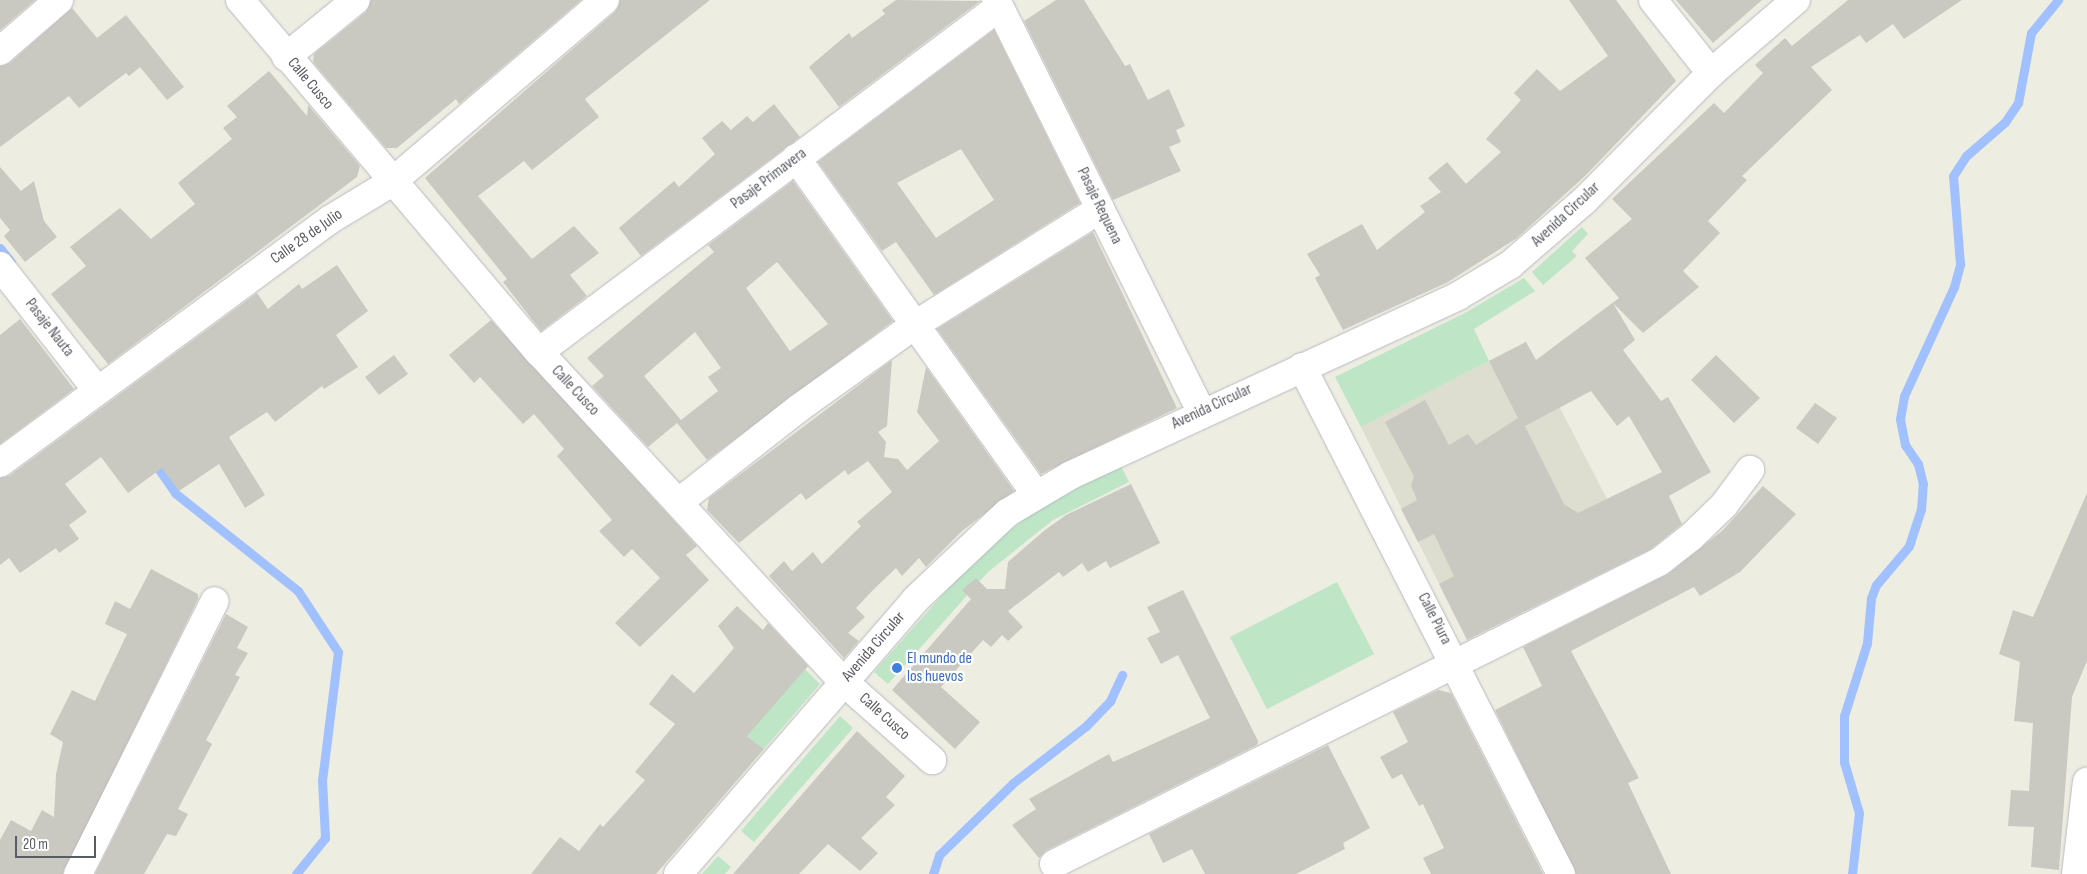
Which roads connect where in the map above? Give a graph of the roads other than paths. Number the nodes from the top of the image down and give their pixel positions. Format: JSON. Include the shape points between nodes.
{"nodes":[{"id":1,"x":59,"y":0,"type":"edge"},
{"id":2,"x":240,"y":0,"type":"edge"},
{"id":3,"x":356,"y":0,"type":"edge"},
{"id":4,"x":605,"y":0,"type":"edge"},
{"id":5,"x":1653,"y":0,"type":"edge"},
{"id":6,"x":1796,"y":0,"type":"edge"},
{"id":7,"x":998,"y":3,"type":"edge"},
{"id":8,"x":0,"y":51,"type":"edge"},
{"id":9,"x":286,"y":57,"type":"junction"},
{"id":10,"x":1711,"y":73,"type":"junction"},
{"id":11,"x":796,"y":158,"type":"junction"},
{"id":12,"x":392,"y":182,"type":"junction"},
{"id":13,"x":1100,"y":209,"type":"junction"},
{"id":14,"x":0,"y":266,"type":"edge"},
{"id":15,"x":913,"y":326,"type":"junction"},
{"id":16,"x":539,"y":352,"type":"junction"},
{"id":17,"x":1302,"y":367,"type":"junction"},
{"id":18,"x":97,"y":390,"type":"junction"},
{"id":19,"x":1201,"y":412,"type":"junction"},
{"id":20,"x":0,"y":463,"type":"edge"},
{"id":21,"x":1750,"y":470,"type":"dead end"},
{"id":22,"x":1035,"y":493,"type":"junction"},
{"id":23,"x":679,"y":502,"type":"junction"},
{"id":24,"x":215,"y":601,"type":"dead end"},
{"id":25,"x":1456,"y":662,"type":"junction"},
{"id":26,"x":844,"y":682,"type":"junction"},
{"id":27,"x":932,"y":760,"type":"dead end"},
{"id":28,"x":2087,"y":782,"type":"edge"},
{"id":29,"x":1054,"y":864,"type":"dead end"},
{"id":30,"x":78,"y":874,"type":"edge"},
{"id":31,"x":678,"y":874,"type":"edge"},
{"id":32,"x":1562,"y":874,"type":"edge"},
{"id":33,"x":2076,"y":874,"type":"edge"}],
"edges":[{"from":1,"to":8,"type":"street"},
{"from":2,"to":9,"type":"street","name":"Calle Cusco"},
{"from":3,"to":9,"type":"street"},
{"from":4,"to":12,"type":"street","name":"Calle 28 de Julio"},
{"from":5,"to":10,"type":"street"},
{"from":6,"to":10,"type":"street","name":"Avenida Circular"},
{"from":7,"to":11,"type":"street","name":"Pasaje Primavera"},
{"from":7,"to":13,"type":"street","name":"Pasaje Requena"},
{"from":9,"to":12,"type":"street","name":"Calle Cusco"},
{"from":10,"to":17,"type":"street","name":"Avenida Circular","via":[[1584,200],[1510,265],[1458,296]]},
{"from":11,"to":15,"type":"street"},
{"from":11,"to":16,"type":"street","name":"Pasaje Primavera"},
{"from":12,"to":16,"type":"street","name":"Calle Cusco"},
{"from":12,"to":18,"type":"street","name":"Calle 28 de Julio","via":[[331,219]]},
{"from":13,"to":15,"type":"street"},
{"from":13,"to":19,"type":"street","name":"Pasaje Requena"},
{"from":14,"to":18,"type":"street","name":"Pasaje Nauta"},
{"from":15,"to":22,"type":"street"},
{"from":15,"to":23,"type":"street","via":[[799,408]]},
{"from":16,"to":23,"type":"street","name":"Calle Cusco"},
{"from":17,"to":19,"type":"street","name":"Avenida Circular"},
{"from":17,"to":25,"type":"street","name":"Calle Piura"},
{"from":18,"to":20,"type":"street","name":"Calle 28 de Julio"},
{"from":19,"to":22,"type":"street","name":"Avenida Circular"},
{"from":21,"to":25,"type":"street","via":[[1724,504],[1691,537],[1659,562]]},
{"from":22,"to":26,"type":"street","name":"Avenida Circular","via":[[953,560]]},
{"from":23,"to":26,"type":"street","name":"Calle Cusco"},
{"from":24,"to":30,"type":"street"},
{"from":25,"to":29,"type":"street"},
{"from":25,"to":32,"type":"street","name":"Calle Piura"},
{"from":26,"to":27,"type":"street","name":"Calle Cusco"},
{"from":26,"to":31,"type":"street","name":"Avenida Circular"},
{"from":28,"to":33,"type":"street"}]}
